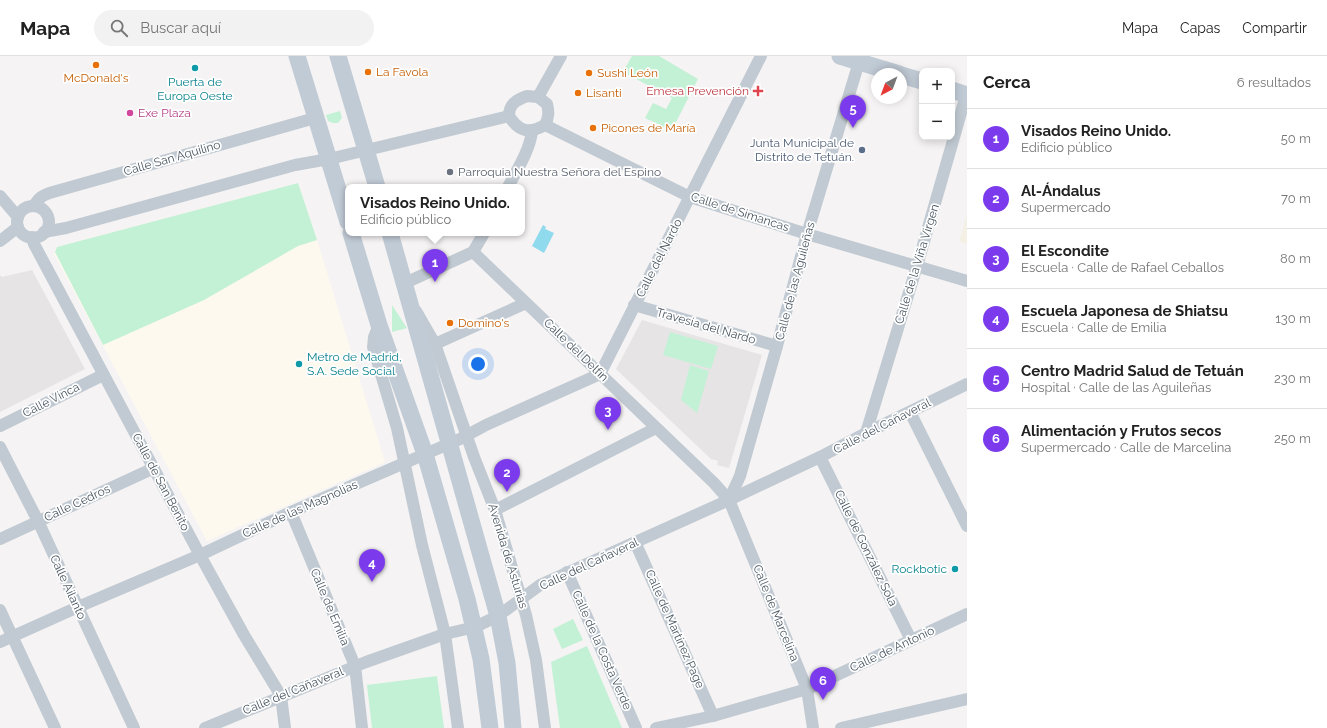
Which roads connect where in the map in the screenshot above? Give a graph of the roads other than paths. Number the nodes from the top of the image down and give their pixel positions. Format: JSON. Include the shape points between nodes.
{"nodes":[{"id":1,"x":297,"y":56,"type":"edge"},
{"id":2,"x":338,"y":56,"type":"edge"},
{"id":3,"x":561,"y":56,"type":"edge"},
{"id":4,"x":761,"y":56,"type":"edge"},
{"id":5,"x":840,"y":56,"type":"edge"},
{"id":6,"x":859,"y":62,"type":"junction"},
{"id":7,"x":880,"y":68,"type":"edge"},
{"id":8,"x":907,"y":76,"type":"edge"},
{"id":9,"x":919,"y":80,"type":"edge"},
{"id":10,"x":963,"y":93,"type":"edge"},
{"id":11,"x":538,"y":97,"type":"junction"},
{"id":12,"x":509,"y":116,"type":"junction"},
{"id":13,"x":315,"y":118,"type":"junction"},
{"id":14,"x":545,"y":125,"type":"junction"},
{"id":15,"x":532,"y":130,"type":"junction"},
{"id":16,"x":366,"y":150,"type":"junction"},
{"id":17,"x":329,"y":159,"type":"junction"},
{"id":18,"x":376,"y":184,"type":"edge"},
{"id":19,"x":510,"y":184,"type":"edge"},
{"id":20,"x":0,"y":196,"type":"edge"},
{"id":21,"x":690,"y":196,"type":"junction"},
{"id":22,"x":34,"y":206,"type":"junction"},
{"id":23,"x":345,"y":212,"type":"edge"},
{"id":24,"x":18,"y":222,"type":"junction"},
{"id":25,"x":44,"y":232,"type":"junction"},
{"id":26,"x":807,"y":234,"type":"junction"},
{"id":27,"x":352,"y":236,"type":"edge"},
{"id":28,"x":391,"y":236,"type":"edge"},
{"id":29,"x":482,"y":236,"type":"edge"},
{"id":30,"x":32,"y":237,"type":"junction"},
{"id":31,"x":0,"y":241,"type":"edge"},
{"id":32,"x":473,"y":252,"type":"junction"},
{"id":33,"x":916,"y":266,"type":"junction"},
{"id":34,"x":967,"y":280,"type":"edge"},
{"id":35,"x":404,"y":283,"type":"junction"},
{"id":36,"x":410,"y":303,"type":"junction"},
{"id":37,"x":526,"y":303,"type":"junction"},
{"id":38,"x":634,"y":305,"type":"junction"},
{"id":39,"x":379,"y":325,"type":"junction"},
{"id":40,"x":435,"y":344,"type":"junction"},
{"id":41,"x":777,"y":346,"type":"junction"},
{"id":42,"x":600,"y":374,"type":"junction"},
{"id":43,"x":103,"y":375,"type":"junction"},
{"id":44,"x":967,"y":384,"type":"edge"},
{"id":45,"x":910,"y":412,"type":"junction"},
{"id":46,"x":0,"y":426,"type":"edge"},
{"id":47,"x":656,"y":428,"type":"junction"},
{"id":48,"x":866,"y":433,"type":"junction"},
{"id":49,"x":467,"y":435,"type":"junction"},
{"id":50,"x":450,"y":443,"type":"junction"},
{"id":51,"x":0,"y":447,"type":"edge"},
{"id":52,"x":425,"y":454,"type":"junction"},
{"id":53,"x":820,"y":457,"type":"junction"},
{"id":54,"x":404,"y":462,"type":"junction"},
{"id":55,"x":154,"y":468,"type":"junction"},
{"id":56,"x":729,"y":500,"type":"junction"},
{"id":57,"x":495,"y":510,"type":"junction"},
{"id":58,"x":290,"y":512,"type":"junction"},
{"id":59,"x":38,"y":521,"type":"junction"},
{"id":60,"x":967,"y":526,"type":"edge"},
{"id":61,"x":0,"y":539,"type":"edge"},
{"id":62,"x":635,"y":542,"type":"junction"},
{"id":63,"x":200,"y":555,"type":"junction"},
{"id":64,"x":567,"y":572,"type":"junction"},
{"id":65,"x":522,"y":599,"type":"junction"},
{"id":66,"x":78,"y":607,"type":"junction"},
{"id":67,"x":0,"y":610,"type":"edge"},
{"id":68,"x":967,"y":614,"type":"edge"},
{"id":69,"x":498,"y":616,"type":"junction"},
{"id":70,"x":475,"y":627,"type":"junction"},
{"id":71,"x":445,"y":634,"type":"junction"},
{"id":72,"x":13,"y":636,"type":"junction"},
{"id":73,"x":911,"y":640,"type":"junction"},
{"id":74,"x":0,"y":642,"type":"edge"},
{"id":75,"x":355,"y":666,"type":"junction"},
{"id":76,"x":807,"y":689,"type":"junction"},
{"id":77,"x":281,"y":696,"type":"junction"},
{"id":78,"x":967,"y":699,"type":"edge"},
{"id":79,"x":713,"y":716,"type":"junction"},
{"id":80,"x":55,"y":728,"type":"edge"},
{"id":81,"x":134,"y":728,"type":"edge"},
{"id":82,"x":206,"y":728,"type":"edge"},
{"id":83,"x":285,"y":728,"type":"edge"},
{"id":84,"x":362,"y":728,"type":"edge"},
{"id":85,"x":458,"y":728,"type":"edge"},
{"id":86,"x":490,"y":728,"type":"edge"},
{"id":87,"x":513,"y":728,"type":"edge"},
{"id":88,"x":545,"y":728,"type":"edge"},
{"id":89,"x":636,"y":728,"type":"edge"},
{"id":90,"x":656,"y":728,"type":"edge"},
{"id":91,"x":813,"y":728,"type":"edge"},
{"id":92,"x":841,"y":728,"type":"edge"}],
"edges":[{"from":1,"to":13,"type":"main road"},
{"from":2,"to":16,"type":"main road"},
{"from":3,"to":11,"type":"street"},
{"from":4,"to":21,"type":"street","name":"Calle del Nardo"},
{"from":5,"to":6,"type":"main road"},
{"from":6,"to":7,"type":"main road"},
{"from":6,"to":26,"type":"street","name":"Calle de las Aguileñas"},
{"from":8,"to":9,"type":"main road"},
{"from":10,"to":33,"type":"street","name":"Calle de la Viña Virgen"},
{"from":11,"to":12,"type":"street","via":[[527,96],[518,99],[510,106]]},
{"from":11,"to":14,"type":"street","via":[[547,104],[549,111]]},
{"from":12,"to":15,"type":"street","via":[[514,125]]},
{"from":12,"to":16,"type":"street"},
{"from":13,"to":17,"type":"main road"},
{"from":13,"to":22,"type":"street","name":"Calle San Aquilino","via":[[47,194],[37,200]]},
{"from":14,"to":15,"type":"street"},
{"from":14,"to":21,"type":"street","name":"Calle de Simancas"},
{"from":15,"to":19,"type":"street","via":[[523,157]]},
{"from":16,"to":17,"type":"street"},
{"from":16,"to":18,"type":"main road"},
{"from":17,"to":23,"type":"main road"},
{"from":17,"to":25,"type":"street","via":[[295,165]]},
{"from":20,"to":24,"type":"street"},
{"from":21,"to":26,"type":"street","name":"Calle de Simancas"},
{"from":21,"to":38,"type":"street","name":"Calle del Nardo"},
{"from":22,"to":24,"type":"street","via":[[24,208]]},
{"from":22,"to":25,"type":"street","via":[[41,208],[46,214],[48,223]]},
{"from":24,"to":30,"type":"street","via":[[25,235]]},
{"from":24,"to":31,"type":"street"},
{"from":25,"to":30,"type":"street"},
{"from":26,"to":33,"type":"street","name":"Calle de Simancas"},
{"from":26,"to":41,"type":"street","name":"Calle de las Aguileñas"},
{"from":27,"to":39,"type":"main road"},
{"from":28,"to":35,"type":"main road","name":"Avenida de Asturias"},
{"from":29,"to":32,"type":"street"},
{"from":30,"to":43,"type":"street","name":"Calle de San Benito"},
{"from":32,"to":35,"type":"street"},
{"from":32,"to":37,"type":"street","name":"Calle del Delfín"},
{"from":33,"to":34,"type":"street","name":"Calle de Simancas"},
{"from":33,"to":48,"type":"street","name":"Calle de la Viña Virgen"},
{"from":35,"to":36,"type":"main road","name":"Avenida de Asturias"},
{"from":36,"to":40,"type":"street","name":"Avenida de Asturias"},
{"from":36,"to":50,"type":"main road","name":"Avenida de Asturias"},
{"from":37,"to":40,"type":"street"},
{"from":37,"to":42,"type":"street","name":"Calle del Delfín"},
{"from":38,"to":41,"type":"street","name":"Travesía del Nardo"},
{"from":38,"to":42,"type":"street","name":"Calle del Nardo"},
{"from":39,"to":52,"type":"main road"},
{"from":39,"to":54,"type":"street","via":[[373,347],[397,428]]},
{"from":40,"to":49,"type":"street","name":"Avenida de Asturias"},
{"from":41,"to":56,"type":"street","name":"Calle de las Aguileñas","via":[[740,476]]},
{"from":42,"to":47,"type":"street","name":"Calle del Delfín"},
{"from":42,"to":49,"type":"street","name":"Calle de las Magnolias"},
{"from":43,"to":46,"type":"street","name":"Calle Vinca"},
{"from":43,"to":55,"type":"street","name":"Calle de San Benito"},
{"from":44,"to":45,"type":"street","name":"Calle del Cañaveral"},
{"from":45,"to":48,"type":"street","name":"Calle del Cañaveral"},
{"from":45,"to":60,"type":"street"},
{"from":47,"to":56,"type":"street","name":"Calle del Delfín"},
{"from":47,"to":57,"type":"street"},
{"from":48,"to":53,"type":"street","name":"Calle del Cañaveral"},
{"from":49,"to":50,"type":"street","name":"Calle de las Magnolias"},
{"from":49,"to":57,"type":"street","name":"Avenida de Asturias"},
{"from":50,"to":52,"type":"street","name":"Calle de las Magnolias"},
{"from":50,"to":69,"type":"main road","name":"Avenida de Asturias"},
{"from":51,"to":59,"type":"street","name":"Calle Ailanto"},
{"from":52,"to":54,"type":"street","name":"Calle de las Magnolias"},
{"from":52,"to":70,"type":"main road"},
{"from":53,"to":56,"type":"street","name":"Calle del Cañaveral"},
{"from":53,"to":73,"type":"street","name":"Calle de González Sola"},
{"from":54,"to":58,"type":"street","name":"Calle de las Magnolias"},
{"from":54,"to":71,"type":"street"},
{"from":55,"to":59,"type":"street","name":"Calle Cedros"},
{"from":55,"to":63,"type":"street","name":"Calle de San Benito"},
{"from":56,"to":62,"type":"street","name":"Calle del Cañaveral"},
{"from":56,"to":76,"type":"street","name":"Calle de Marcelina"},
{"from":57,"to":65,"type":"street","name":"Avenida de Asturias"},
{"from":58,"to":63,"type":"street","name":"Calle de las Magnolias"},
{"from":58,"to":75,"type":"street","name":"Calle de Emilia"},
{"from":59,"to":61,"type":"street","name":"Calle Cedros"},
{"from":59,"to":66,"type":"street","name":"Calle Ailanto"},
{"from":62,"to":64,"type":"street","name":"Calle del Cañaveral"},
{"from":62,"to":79,"type":"street","name":"Calle de Martínez Page"},
{"from":63,"to":66,"type":"street","name":"Calle de las Magnolias"},
{"from":63,"to":77,"type":"street","name":"Calle de San Benito"},
{"from":64,"to":65,"type":"street","name":"Calle del Cañaveral","via":[[536,587]]},
{"from":64,"to":89,"type":"street","name":"Calle de la Costa Verde"},
{"from":65,"to":69,"type":"street","name":"Calle del Cañaveral"},
{"from":65,"to":88,"type":"street","name":"Avenida de Asturias","via":[[536,660]]},
{"from":66,"to":72,"type":"street","name":"Calle de las Magnolias"},
{"from":66,"to":81,"type":"street","name":"Calle Ailanto"},
{"from":67,"to":72,"type":"street"},
{"from":68,"to":73,"type":"street","name":"Calle de Antonio"},
{"from":69,"to":70,"type":"street","name":"Calle del Cañaveral"},
{"from":69,"to":87,"type":"main road","name":"Avenida de Asturias","via":[[507,663]]},
{"from":70,"to":71,"type":"street","name":"Calle del Cañaveral"},
{"from":70,"to":86,"type":"main road","via":[[482,659]]},
{"from":71,"to":75,"type":"street","name":"Calle del Cañaveral"},
{"from":71,"to":85,"type":"street"},
{"from":72,"to":74,"type":"street","name":"Calle de las Magnolias"},
{"from":72,"to":80,"type":"street"},
{"from":73,"to":76,"type":"street","name":"Calle de Antonio"},
{"from":75,"to":77,"type":"street","name":"Calle del Cañaveral"},
{"from":75,"to":84,"type":"street","name":"Calle de Emilia"},
{"from":76,"to":79,"type":"street","name":"Calle de Antonio"},
{"from":76,"to":91,"type":"street","name":"Calle de Marcelina"},
{"from":77,"to":82,"type":"street","name":"Calle del Cañaveral"},
{"from":77,"to":83,"type":"street","name":"Calle de San Benito"},
{"from":78,"to":92,"type":"street"},
{"from":79,"to":90,"type":"street","name":"Calle de Antonio"}]}
